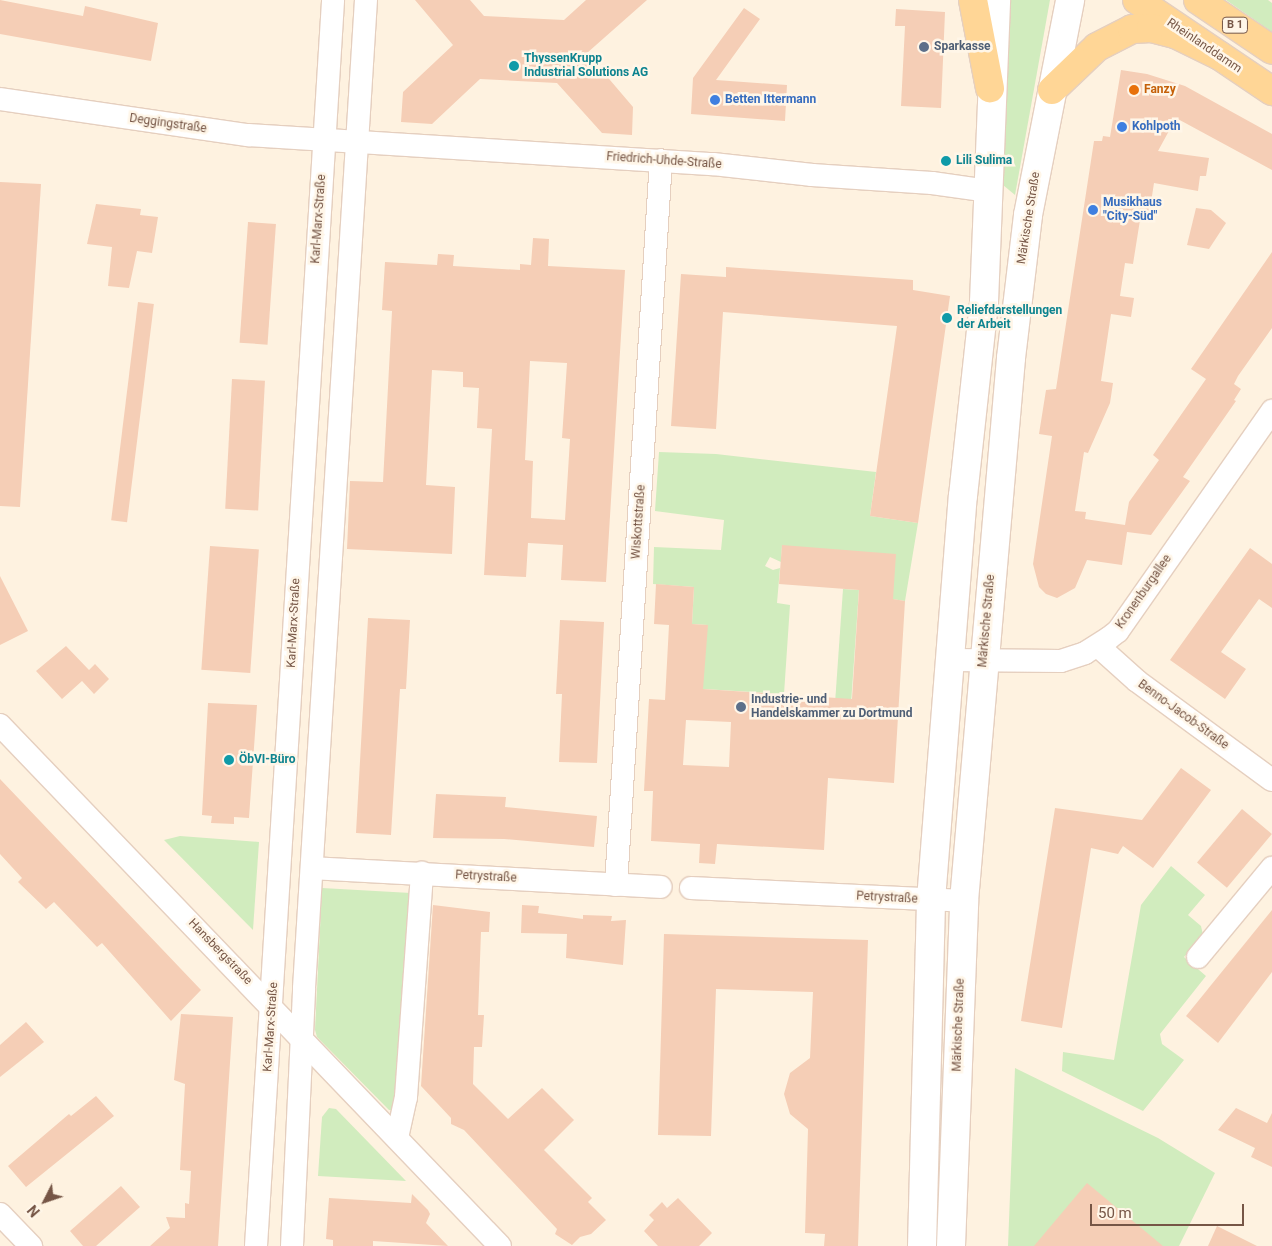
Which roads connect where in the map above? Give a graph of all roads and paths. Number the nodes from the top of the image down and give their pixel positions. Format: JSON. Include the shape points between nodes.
{"nodes":[{"id":1,"x":333,"y":0,"type":"edge"},
{"id":2,"x":366,"y":0,"type":"edge"},
{"id":3,"x":973,"y":0,"type":"edge"},
{"id":4,"x":996,"y":0,"type":"edge"},
{"id":5,"x":1070,"y":0,"type":"edge"},
{"id":6,"x":1137,"y":0,"type":"edge"},
{"id":7,"x":1198,"y":0,"type":"edge"},
{"id":8,"x":1272,"y":50,"type":"edge"},
{"id":9,"x":1220,"y":56,"type":"junction"},
{"id":10,"x":990,"y":88,"type":"junction"},
{"id":11,"x":1052,"y":90,"type":"junction"},
{"id":12,"x":1272,"y":91,"type":"edge"},
{"id":13,"x":0,"y":98,"type":"edge"},
{"id":14,"x":340,"y":142,"type":"junction"},
{"id":15,"x":661,"y":160,"type":"junction"},
{"id":16,"x":988,"y":191,"type":"junction"},
{"id":17,"x":1028,"y":215,"type":"junction"},
{"id":18,"x":1272,"y":411,"type":"edge"},
{"id":19,"x":1098,"y":646,"type":"junction"},
{"id":20,"x":951,"y":660,"type":"junction"},
{"id":21,"x":984,"y":663,"type":"junction"},
{"id":22,"x":0,"y":725,"type":"edge"},
{"id":23,"x":1272,"y":780,"type":"edge"},
{"id":24,"x":312,"y":868,"type":"junction"},
{"id":25,"x":1272,"y":868,"type":"edge"},
{"id":26,"x":422,"y":874,"type":"junction"},
{"id":27,"x":616,"y":885,"type":"junction"},
{"id":28,"x":660,"y":887,"type":"dead end"},
{"id":29,"x":690,"y":888,"type":"dead end"},
{"id":30,"x":932,"y":900,"type":"junction"},
{"id":31,"x":964,"y":901,"type":"junction"},
{"id":32,"x":1198,"y":957,"type":"dead end"},
{"id":33,"x":273,"y":1007,"type":"junction"},
{"id":34,"x":302,"y":1040,"type":"junction"},
{"id":35,"x":398,"y":1138,"type":"junction"},
{"id":36,"x":0,"y":1214,"type":"edge"},
{"id":37,"x":31,"y":1246,"type":"edge"},
{"id":38,"x":256,"y":1246,"type":"edge"},
{"id":39,"x":292,"y":1246,"type":"edge"},
{"id":40,"x":500,"y":1246,"type":"edge"},
{"id":41,"x":922,"y":1246,"type":"edge"},
{"id":42,"x":951,"y":1246,"type":"edge"}],
"edges":[{"from":1,"to":14,"type":"street","name":"Karl-Marx-Straße"},
{"from":2,"to":14,"type":"street","name":"Karl-Marx-Straße"},
{"from":3,"to":10,"type":"main road"},
{"from":4,"to":10,"type":"main road"},
{"from":5,"to":11,"type":"main road","name":"Märkische Straße"},
{"from":6,"to":9,"type":"main road","name":"Rheinlanddamm"},
{"from":7,"to":8,"type":"main road","number":"B 1"},
{"from":9,"to":11,"type":"main road","via":[[1175,34],[1151,28],[1132,29],[1097,46]]},
{"from":9,"to":12,"type":"main road","name":"Rheinlanddamm"},
{"from":10,"to":16,"type":"main road"},
{"from":11,"to":17,"type":"main road","name":"Märkische Straße"},
{"from":13,"to":14,"type":"street","name":"Deggingstraße","via":[[197,128]]},
{"from":14,"to":15,"type":"street","name":"Friedrich-Uhde-Straße"},
{"from":14,"to":24,"type":"street","name":"Karl-Marx-Straße"},
{"from":14,"to":33,"type":"street","name":"Karl-Marx-Straße"},
{"from":15,"to":16,"type":"street","name":"Friedrich-Uhde-Straße","via":[[932,183]]},
{"from":15,"to":27,"type":"street","name":"Wiskottstraße"},
{"from":16,"to":17,"type":"main road"},
{"from":16,"to":20,"type":"main road","via":[[984,302],[963,496]]},
{"from":17,"to":21,"type":"main road","name":"Märkische Straße","via":[[1010,358]]},
{"from":18,"to":19,"type":"street","name":"Kronenburgallee","via":[[1118,631]]},
{"from":19,"to":21,"type":"street","name":"Kronenburgallee","via":[[1060,661]]},
{"from":19,"to":23,"type":"street","name":"Benno-Jacob-Straße","via":[[1137,681]]},
{"from":20,"to":21,"type":"street","name":"Kronenburgallee"},
{"from":20,"to":30,"type":"main road"},
{"from":21,"to":31,"type":"main road","name":"Märkische Straße"},
{"from":22,"to":33,"type":"street","name":"Hansbergstraße"},
{"from":24,"to":26,"type":"street","name":"Petrystraße"},
{"from":24,"to":34,"type":"street","name":"Karl-Marx-Straße"},
{"from":25,"to":32,"type":"street"},
{"from":26,"to":27,"type":"street","name":"Petrystraße"},
{"from":26,"to":35,"type":"street","via":[[406,1098]]},
{"from":27,"to":28,"type":"street","name":"Petrystraße"},
{"from":29,"to":30,"type":"street","name":"Petrystraße"},
{"from":30,"to":31,"type":"street","name":"Petrystraße"},
{"from":30,"to":41,"type":"main road"},
{"from":31,"to":42,"type":"main road","name":"Märkische Straße"},
{"from":33,"to":34,"type":"street","name":"Hansbergstraße"},
{"from":33,"to":38,"type":"street","name":"Karl-Marx-Straße"},
{"from":34,"to":35,"type":"street","name":"Hansbergstraße"},
{"from":34,"to":39,"type":"street","name":"Karl-Marx-Straße"},
{"from":35,"to":40,"type":"street","name":"Hansbergstraße"},
{"from":36,"to":37,"type":"street"}]}
